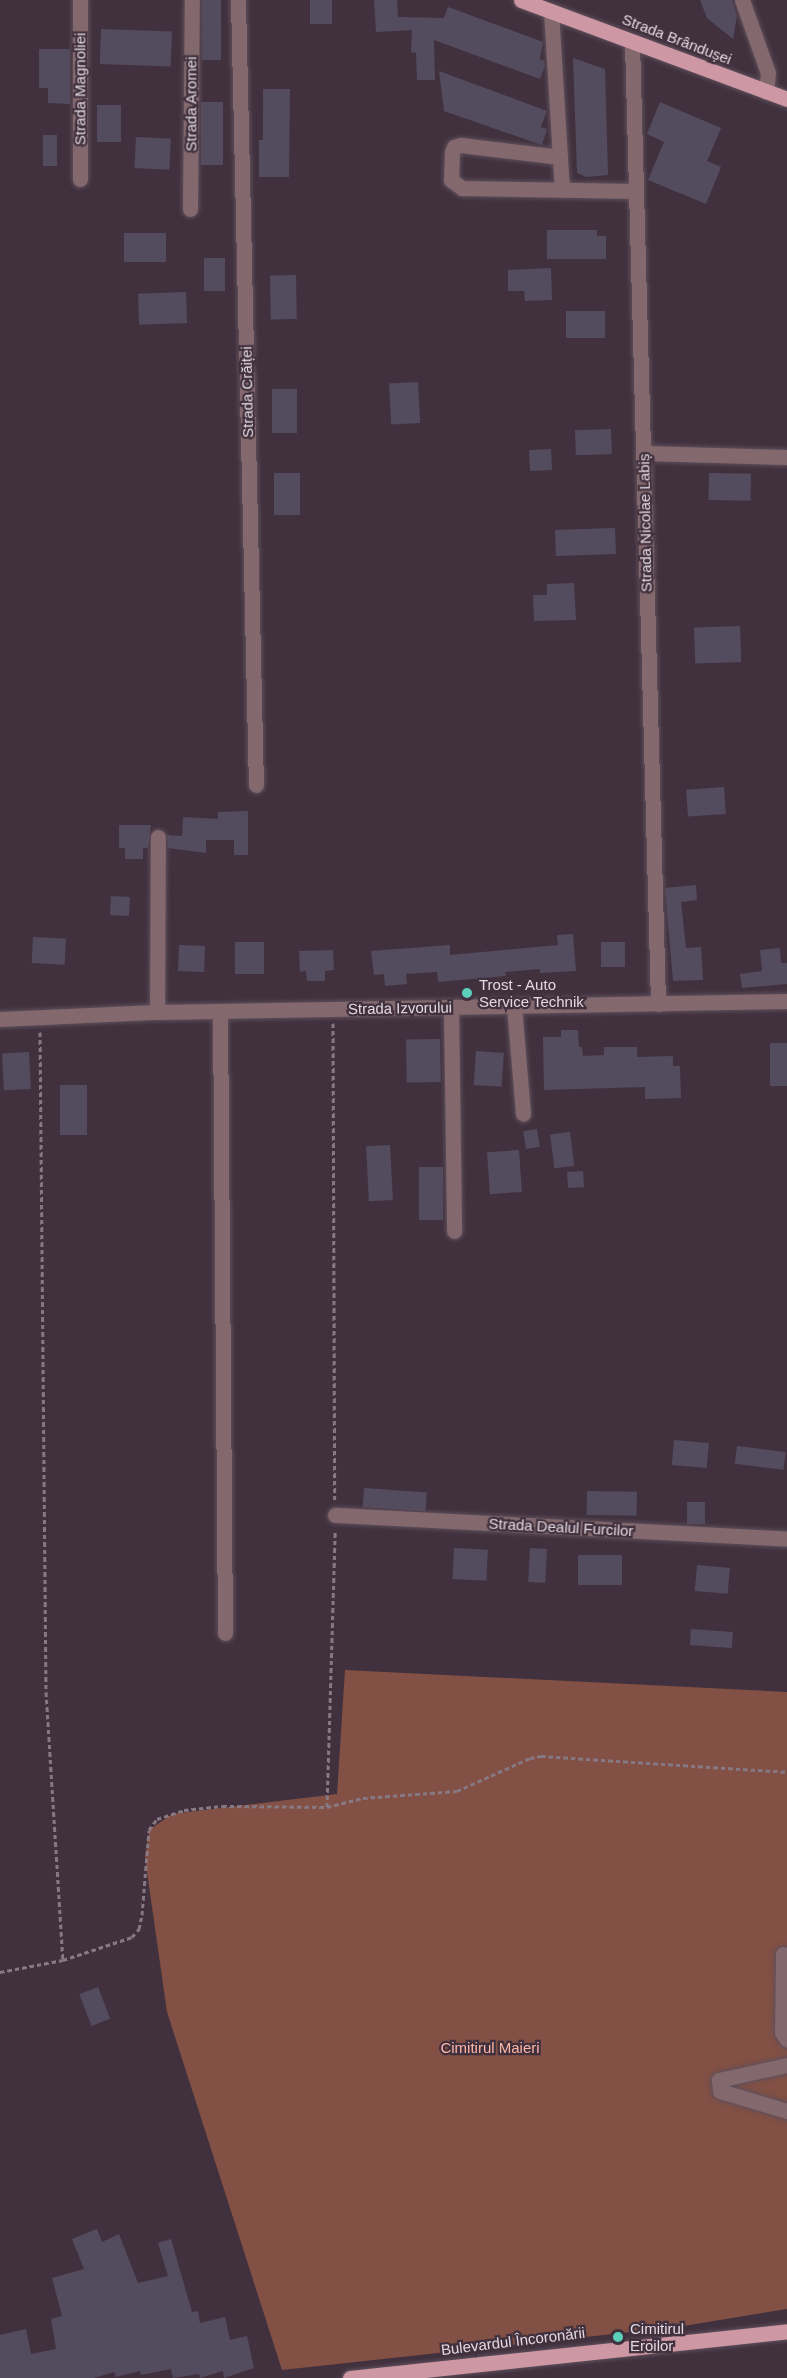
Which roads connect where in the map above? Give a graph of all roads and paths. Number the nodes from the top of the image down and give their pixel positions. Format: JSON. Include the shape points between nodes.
{"nodes":[{"id":1,"x":80,"y":0,"type":"edge"},
{"id":2,"x":192,"y":0,"type":"edge"},
{"id":3,"x":238,"y":0,"type":"edge"},
{"id":4,"x":521,"y":0,"type":"edge"},
{"id":5,"x":742,"y":0,"type":"edge"},
{"id":6,"x":551,"y":11,"type":"junction"},
{"id":7,"x":632,"y":42,"type":"junction"},
{"id":8,"x":766,"y":92,"type":"junction"},
{"id":9,"x":787,"y":99,"type":"edge"},
{"id":10,"x":560,"y":158,"type":"junction"},
{"id":11,"x":80,"y":179,"type":"dead end"},
{"id":12,"x":562,"y":190,"type":"junction"},
{"id":13,"x":636,"y":191,"type":"junction"},
{"id":14,"x":190,"y":209,"type":"dead end"},
{"id":15,"x":643,"y":453,"type":"junction"},
{"id":16,"x":787,"y":457,"type":"edge"},
{"id":17,"x":256,"y":784,"type":"dead end"},
{"id":18,"x":158,"y":837,"type":"dead end"},
{"id":19,"x":787,"y":1001,"type":"edge"},
{"id":20,"x":658,"y":1004,"type":"junction"},
{"id":21,"x":514,"y":1006,"type":"junction"},
{"id":22,"x":451,"y":1007,"type":"junction"},
{"id":23,"x":333,"y":1009,"type":"junction"},
{"id":24,"x":220,"y":1011,"type":"junction"},
{"id":25,"x":157,"y":1012,"type":"junction"},
{"id":26,"x":40,"y":1017,"type":"junction"},
{"id":27,"x":0,"y":1019,"type":"edge"},
{"id":28,"x":523,"y":1114,"type":"dead end"},
{"id":29,"x":454,"y":1232,"type":"dead end"},
{"id":30,"x":335,"y":1515,"type":"junction"},
{"id":31,"x":787,"y":1539,"type":"edge"},
{"id":32,"x":225,"y":1633,"type":"dead end"},
{"id":33,"x":787,"y":1772,"type":"edge"},
{"id":34,"x":327,"y":1807,"type":"junction"},
{"id":35,"x":783,"y":1954,"type":"dead end"},
{"id":36,"x":63,"y":1960,"type":"junction"},
{"id":37,"x":0,"y":1972,"type":"edge"},
{"id":38,"x":787,"y":2040,"type":"edge"},
{"id":39,"x":787,"y":2065,"type":"edge"},
{"id":40,"x":787,"y":2111,"type":"edge"},
{"id":41,"x":787,"y":2331,"type":"edge"},
{"id":42,"x":350,"y":2378,"type":"edge"}],
"edges":[{"from":1,"to":11,"type":"street","name":"Strada Magnoliei"},
{"from":2,"to":14,"type":"street","name":"Strada Aromei"},
{"from":3,"to":17,"type":"street","name":"Strada Crăiței"},
{"from":4,"to":6,"type":"main road","name":"Strada Brândușei"},
{"from":5,"to":8,"type":"street","via":[[768,73]]},
{"from":6,"to":7,"type":"main road","name":"Strada Brândușei"},
{"from":6,"to":10,"type":"street"},
{"from":7,"to":8,"type":"main road","name":"Strada Brândușei"},
{"from":7,"to":13,"type":"street","name":"Strada Nicolae Labiș"},
{"from":8,"to":9,"type":"main road","name":"Strada Brândușei"},
{"from":10,"to":12,"type":"street"},
{"from":10,"to":12,"type":"street","via":[[461,145],[452,152],[451,180],[462,188]]},
{"from":12,"to":13,"type":"street"},
{"from":13,"to":15,"type":"street","name":"Strada Nicolae Labiș"},
{"from":15,"to":16,"type":"street"},
{"from":15,"to":20,"type":"street","name":"Strada Nicolae Labiș"},
{"from":18,"to":25,"type":"street"},
{"from":19,"to":20,"type":"street","name":"Strada Izvorului"},
{"from":20,"to":21,"type":"street","name":"Strada Izvorului"},
{"from":21,"to":22,"type":"street","name":"Strada Izvorului"},
{"from":21,"to":28,"type":"street"},
{"from":22,"to":23,"type":"street","name":"Strada Izvorului"},
{"from":22,"to":29,"type":"street"},
{"from":23,"to":24,"type":"street","name":"Strada Izvorului"},
{"from":23,"to":30,"type":"path"},
{"from":24,"to":25,"type":"street","name":"Strada Izvorului"},
{"from":24,"to":32,"type":"street"},
{"from":25,"to":26,"type":"street","name":"Strada Izvorului"},
{"from":26,"to":27,"type":"street","name":"Strada Izvorului"},
{"from":26,"to":36,"type":"path","via":[[46,1692]]},
{"from":30,"to":31,"type":"street","name":"Strada Dealul Furcilor"},
{"from":30,"to":34,"type":"path"},
{"from":33,"to":34,"type":"path","via":[[541,1756],[456,1791],[363,1798]]},
{"from":34,"to":36,"type":"path","via":[[222,1806],[184,1810],[157,1819],[149,1830],[139,1929],[132,1938]]},
{"from":35,"to":38,"type":"street","via":[[782,2032]]},
{"from":36,"to":37,"type":"path"},
{"from":39,"to":40,"type":"street","via":[[719,2080],[720,2091]]},
{"from":41,"to":42,"type":"main road","name":"Bulevardul Încoronării"}]}
